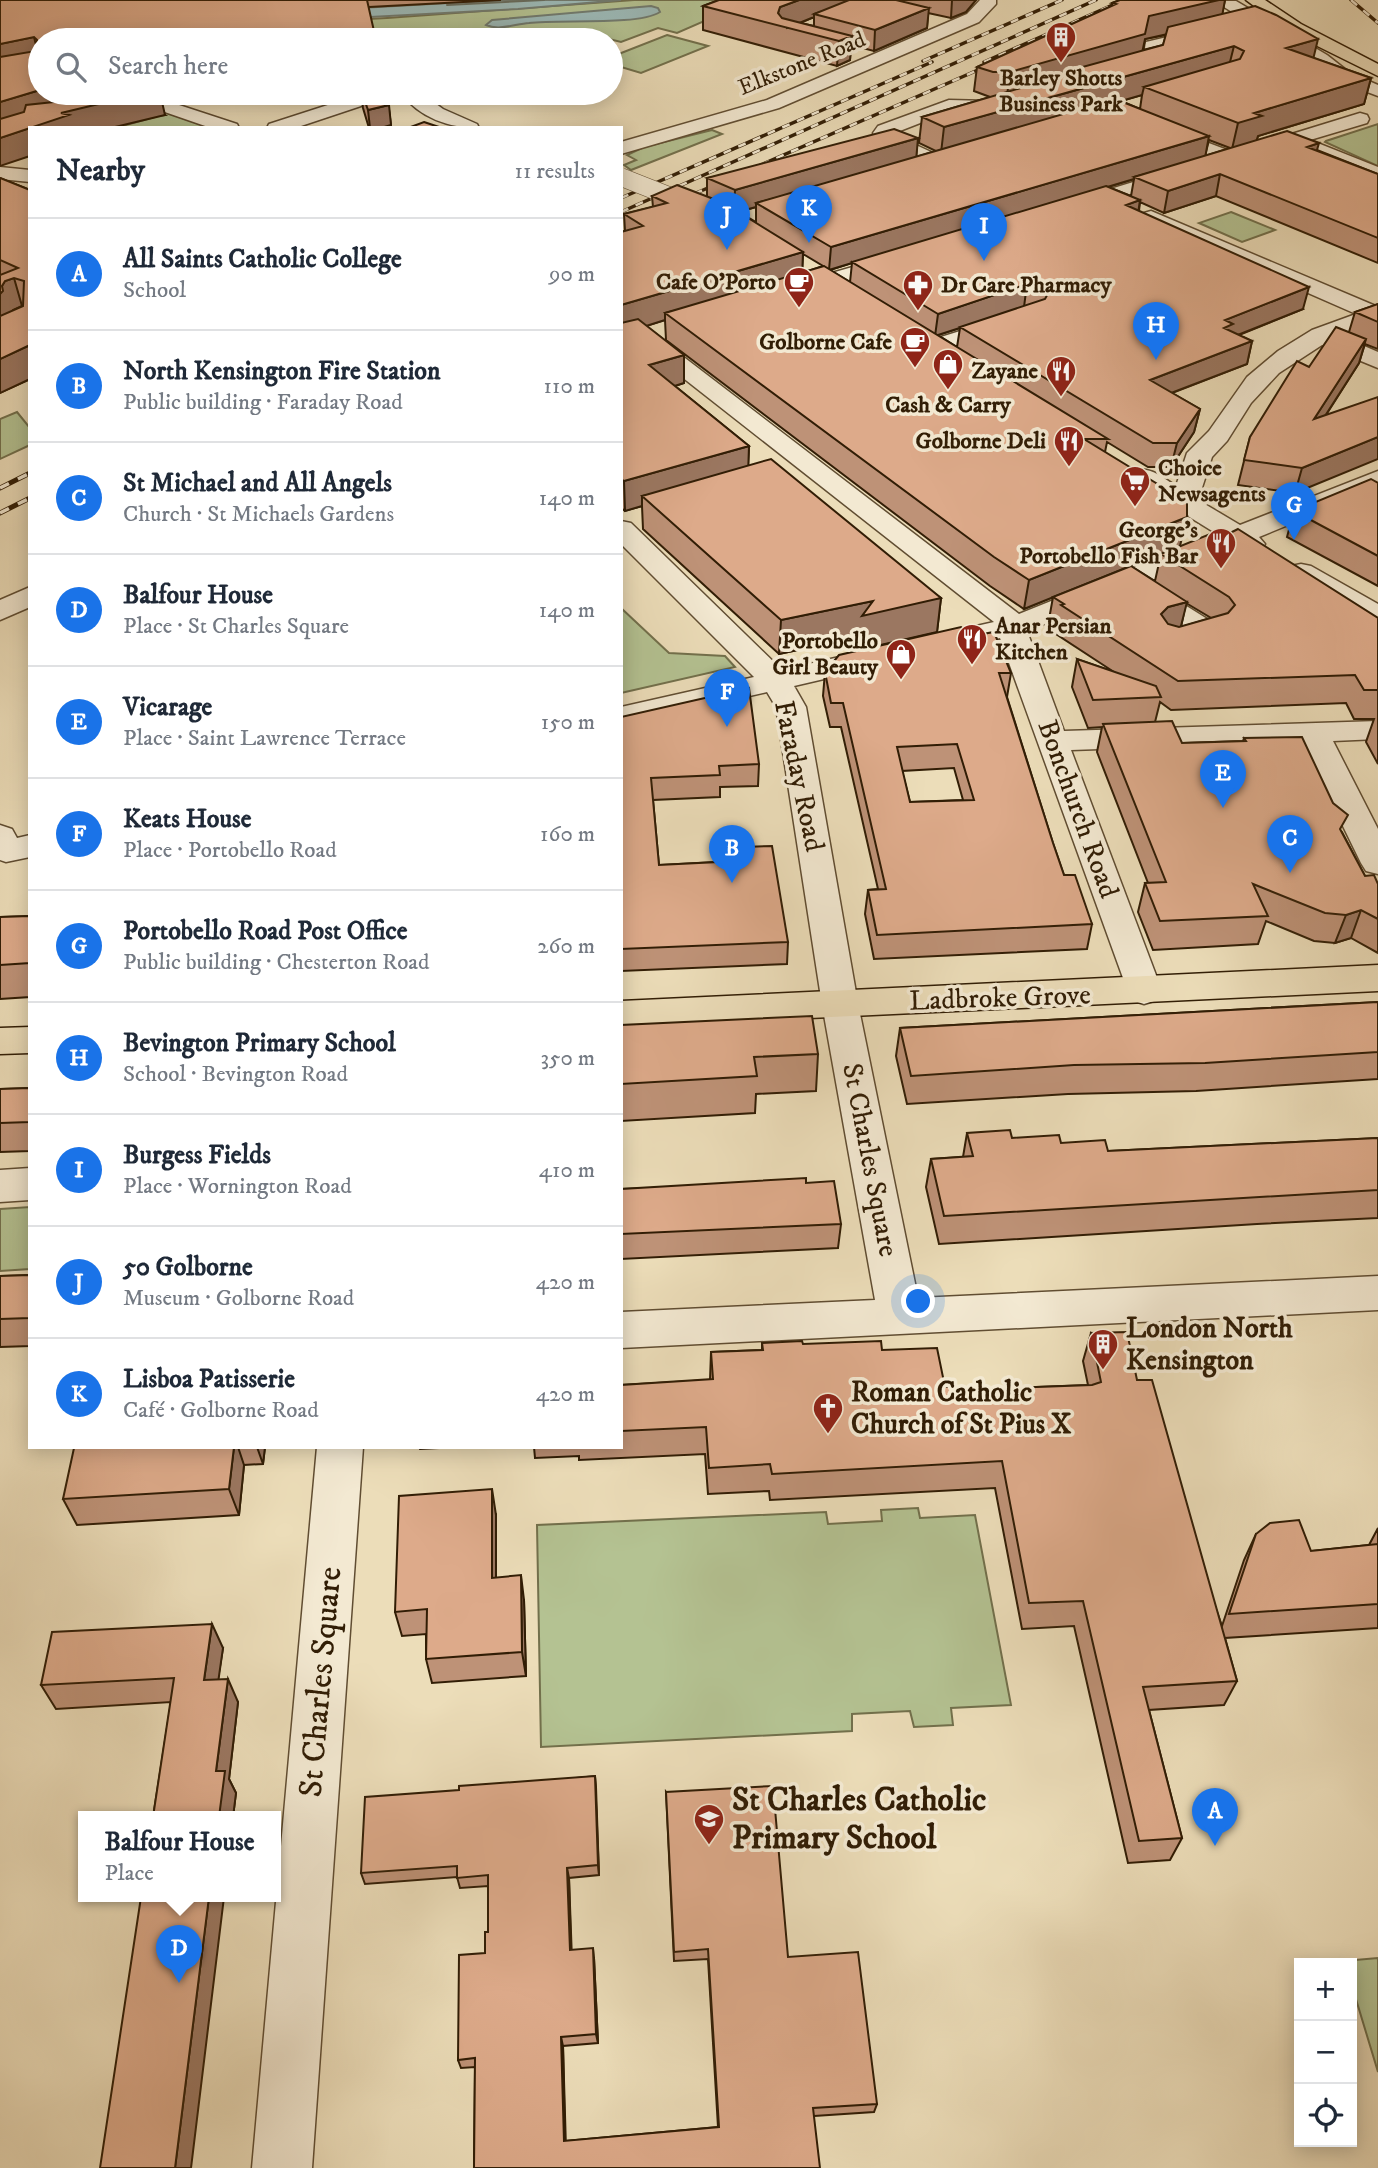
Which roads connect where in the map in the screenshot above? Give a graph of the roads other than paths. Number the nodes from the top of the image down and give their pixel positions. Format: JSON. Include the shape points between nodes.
{"nodes":[{"id":1,"x":988,"y":0,"type":"edge"},
{"id":2,"x":1254,"y":0,"type":"edge"},
{"id":3,"x":1282,"y":0,"type":"edge"},
{"id":4,"x":1230,"y":4,"type":"dead end"},
{"id":5,"x":927,"y":21,"type":"edge"},
{"id":6,"x":1255,"y":21,"type":"junction"},
{"id":7,"x":953,"y":27,"type":"junction"},
{"id":8,"x":845,"y":51,"type":"edge"},
{"id":9,"x":1378,"y":55,"type":"edge"},
{"id":10,"x":878,"y":60,"type":"junction"},
{"id":11,"x":1378,"y":71,"type":"edge"},
{"id":12,"x":1093,"y":80,"type":"edge"},
{"id":13,"x":1378,"y":91,"type":"edge"},
{"id":14,"x":1026,"y":98,"type":"edge"},
{"id":15,"x":111,"y":105,"type":"edge"},
{"id":16,"x":163,"y":105,"type":"edge"},
{"id":17,"x":289,"y":105,"type":"edge"},
{"id":18,"x":345,"y":105,"type":"edge"},
{"id":19,"x":426,"y":105,"type":"edge"},
{"id":20,"x":314,"y":115,"type":"junction"},
{"id":21,"x":1360,"y":119,"type":"dead end"},
{"id":22,"x":1137,"y":121,"type":"edge"},
{"id":23,"x":41,"y":126,"type":"edge"},
{"id":24,"x":224,"y":126,"type":"edge"},
{"id":25,"x":282,"y":126,"type":"edge"},
{"id":26,"x":465,"y":126,"type":"edge"},
{"id":27,"x":1293,"y":140,"type":"junction"},
{"id":28,"x":623,"y":147,"type":"edge"},
{"id":29,"x":1231,"y":158,"type":"junction"},
{"id":30,"x":0,"y":173,"type":"edge"},
{"id":31,"x":1378,"y":174,"type":"edge"},
{"id":32,"x":28,"y":176,"type":"edge"},
{"id":33,"x":623,"y":178,"type":"edge"},
{"id":34,"x":880,"y":180,"type":"edge"},
{"id":35,"x":1104,"y":197,"type":"junction"},
{"id":36,"x":1054,"y":212,"type":"edge"},
{"id":37,"x":721,"y":217,"type":"edge"},
{"id":38,"x":915,"y":254,"type":"edge"},
{"id":39,"x":802,"y":266,"type":"edge"},
{"id":40,"x":827,"y":281,"type":"junction"},
{"id":41,"x":776,"y":296,"type":"edge"},
{"id":42,"x":850,"y":296,"type":"edge"},
{"id":43,"x":1033,"y":314,"type":"edge"},
{"id":44,"x":1377,"y":314,"type":"edge"},
{"id":45,"x":910,"y":333,"type":"edge"},
{"id":46,"x":1320,"y":335,"type":"junction"},
{"id":47,"x":644,"y":337,"type":"edge"},
{"id":48,"x":933,"y":347,"type":"junction"},
{"id":49,"x":956,"y":361,"type":"edge"},
{"id":50,"x":1378,"y":361,"type":"edge"},
{"id":51,"x":1127,"y":467,"type":"edge"},
{"id":52,"x":814,"y":468,"type":"junction"},
{"id":53,"x":780,"y":477,"type":"edge"},
{"id":54,"x":1378,"y":479,"type":"edge"},
{"id":55,"x":1192,"y":507,"type":"junction"},
{"id":56,"x":647,"y":517,"type":"edge"},
{"id":57,"x":623,"y":526,"type":"edge"},
{"id":58,"x":623,"y":529,"type":"edge"},
{"id":59,"x":1237,"y":535,"type":"junction"},
{"id":60,"x":1125,"y":579,"type":"junction"},
{"id":61,"x":28,"y":596,"type":"edge"},
{"id":62,"x":0,"y":611,"type":"edge"},
{"id":63,"x":1378,"y":616,"type":"edge"},
{"id":64,"x":1012,"y":627,"type":"junction"},
{"id":65,"x":1172,"y":644,"type":"edge"},
{"id":66,"x":776,"y":681,"type":"junction"},
{"id":67,"x":623,"y":716,"type":"edge"},
{"id":68,"x":1378,"y":730,"type":"edge"},
{"id":69,"x":1313,"y":732,"type":"junction"},
{"id":70,"x":1053,"y":741,"type":"junction"},
{"id":71,"x":0,"y":836,"type":"edge"},
{"id":72,"x":28,"y":846,"type":"edge"},
{"id":73,"x":1378,"y":863,"type":"edge"},
{"id":74,"x":1378,"y":978,"type":"edge"},
{"id":75,"x":1144,"y":991,"type":"junction"},
{"id":76,"x":840,"y":1004,"type":"junction"},
{"id":77,"x":623,"y":1014,"type":"edge"},
{"id":78,"x":28,"y":1040,"type":"edge"},
{"id":79,"x":0,"y":1041,"type":"edge"},
{"id":80,"x":28,"y":1184,"type":"edge"},
{"id":81,"x":0,"y":1186,"type":"edge"},
{"id":82,"x":1378,"y":1293,"type":"edge"},
{"id":83,"x":900,"y":1317,"type":"junction"},
{"id":84,"x":623,"y":1330,"type":"edge"},
{"id":85,"x":340,"y":1449,"type":"edge"},
{"id":86,"x":282,"y":2168,"type":"edge"}],
"edges":[{"from":1,"to":7,"type":"street","name":"Elkstone Road","via":[[981,13]]},
{"from":2,"to":11,"type":"main road","via":[[1295,28]]},
{"from":3,"to":9,"type":"main road"},
{"from":4,"to":6,"type":"street"},
{"from":5,"to":7,"type":"street"},
{"from":6,"to":12,"type":"street","via":[[1152,46],[1152,63]]},
{"from":6,"to":13,"type":"street","via":[[1344,77]]},
{"from":7,"to":10,"type":"street","name":"Elkstone Road"},
{"from":8,"to":10,"type":"street"},
{"from":10,"to":28,"type":"street","name":"Elkstone Road","via":[[742,116]]},
{"from":14,"to":34,"type":"street","via":[[999,106],[949,105],[882,133],[941,161]]},
{"from":15,"to":23,"type":"street"},
{"from":16,"to":24,"type":"street"},
{"from":17,"to":20,"type":"street"},
{"from":18,"to":20,"type":"street"},
{"from":19,"to":26,"type":"street"},
{"from":20,"to":25,"type":"street"},
{"from":21,"to":27,"type":"street"},
{"from":22,"to":29,"type":"street"},
{"from":27,"to":29,"type":"street"},
{"from":27,"to":31,"type":"street"},
{"from":29,"to":35,"type":"street"},
{"from":30,"to":32,"type":"street"},
{"from":33,"to":37,"type":"street","bridge":true},
{"from":35,"to":36,"type":"street"},
{"from":35,"to":44,"type":"street"},
{"from":38,"to":40,"type":"street"},
{"from":39,"to":40,"type":"street"},
{"from":40,"to":41,"type":"street"},
{"from":40,"to":42,"type":"street"},
{"from":43,"to":48,"type":"street"},
{"from":44,"to":46,"type":"street"},
{"from":45,"to":48,"type":"street"},
{"from":46,"to":50,"type":"street"},
{"from":46,"to":55,"type":"street","via":[[1286,355],[1242,398],[1211,447],[1215,454]]},
{"from":47,"to":52,"type":"street"},
{"from":48,"to":49,"type":"street"},
{"from":51,"to":55,"type":"street"},
{"from":52,"to":53,"type":"street"},
{"from":52,"to":64,"type":"street","via":[[941,565]]},
{"from":54,"to":59,"type":"street"},
{"from":55,"to":59,"type":"street"},
{"from":56,"to":57,"type":"street"},
{"from":58,"to":66,"type":"street","name":"Faraday Road"},
{"from":59,"to":60,"type":"street"},
{"from":59,"to":63,"type":"street"},
{"from":60,"to":64,"type":"street"},
{"from":60,"to":65,"type":"street","via":[[1210,633]]},
{"from":61,"to":62,"type":"street"},
{"from":64,"to":66,"type":"street"},
{"from":64,"to":70,"type":"street","name":"Bonchurch Road"},
{"from":66,"to":67,"type":"street"},
{"from":66,"to":76,"type":"street","name":"Faraday Road","via":[[791,707]]},
{"from":68,"to":69,"type":"street"},
{"from":69,"to":70,"type":"street"},
{"from":69,"to":73,"type":"street"},
{"from":70,"to":75,"type":"street","name":"Bonchurch Road"},
{"from":71,"to":72,"type":"street","via":[[6,851]]},
{"from":74,"to":75,"type":"main road","name":"Ladbroke Grove"},
{"from":75,"to":76,"type":"main road","name":"Ladbroke Grove"},
{"from":76,"to":77,"type":"main road","name":"Ladbroke Grove"},
{"from":76,"to":83,"type":"street","name":"St Charles Square"},
{"from":78,"to":79,"type":"main road"},
{"from":80,"to":81,"type":"street"},
{"from":82,"to":83,"type":"street"},
{"from":83,"to":84,"type":"street"},
{"from":85,"to":86,"type":"street","name":"St Charles Square"}]}
